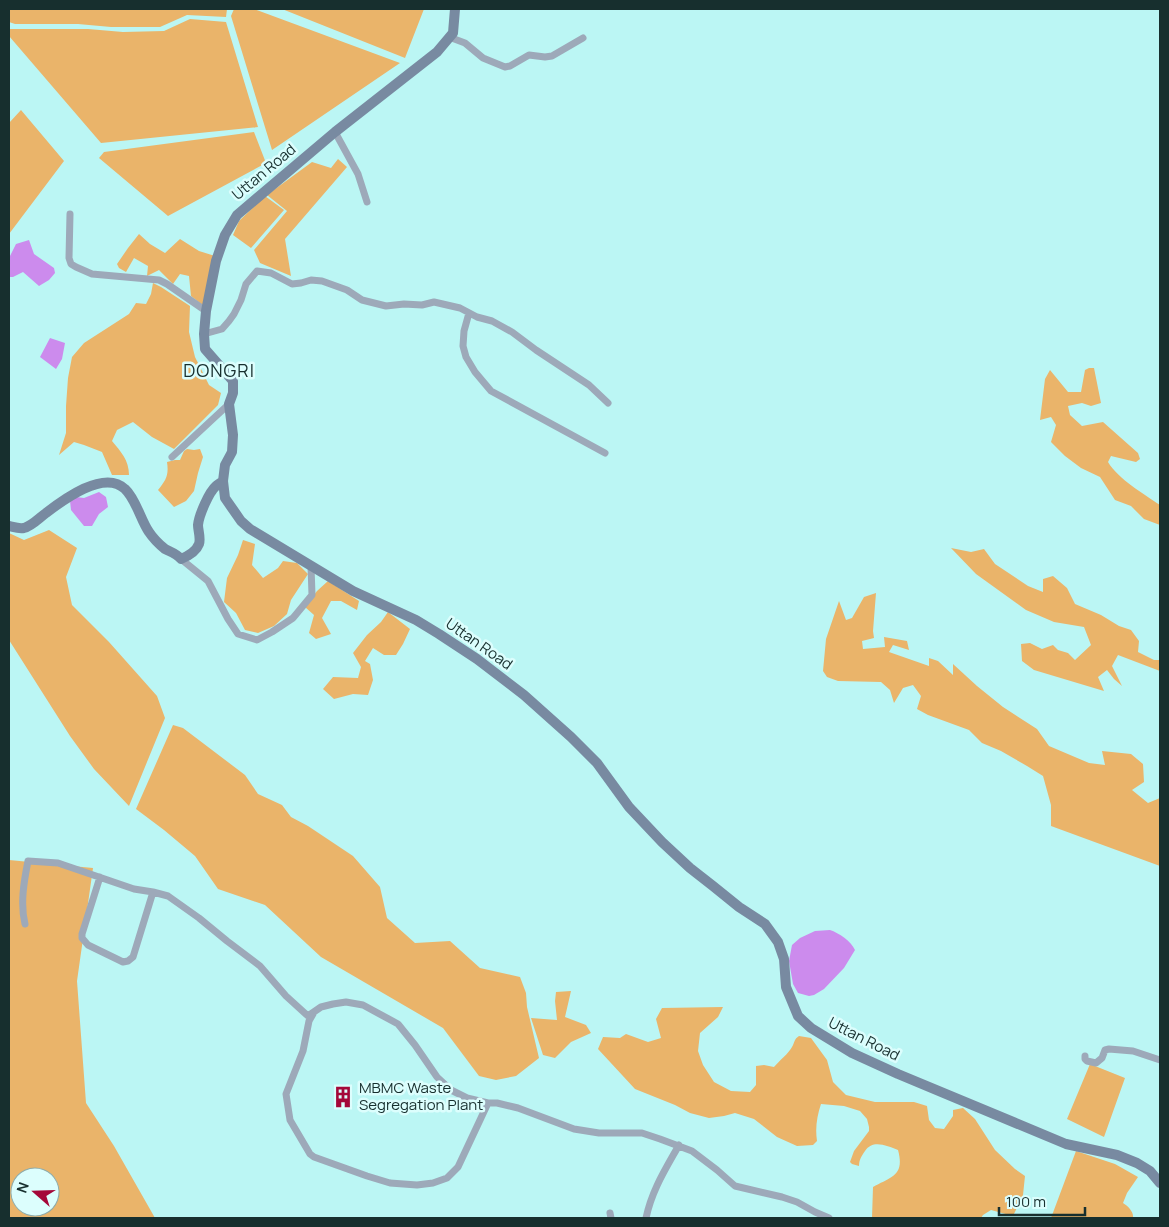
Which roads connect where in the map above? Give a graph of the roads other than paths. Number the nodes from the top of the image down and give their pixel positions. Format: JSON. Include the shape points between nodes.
{"nodes":[{"id":1,"x":456,"y":9,"type":"edge"},
{"id":2,"x":449,"y":37,"type":"junction"},
{"id":3,"x":583,"y":38,"type":"dead end"},
{"id":4,"x":335,"y":132,"type":"junction"},
{"id":5,"x":367,"y":202,"type":"dead end"},
{"id":6,"x":70,"y":214,"type":"dead end"},
{"id":7,"x":206,"y":311,"type":"junction"},
{"id":8,"x":470,"y":313,"type":"junction"},
{"id":9,"x":204,"y":334,"type":"junction"},
{"id":10,"x":608,"y":403,"type":"dead end"},
{"id":11,"x":229,"y":404,"type":"junction"},
{"id":12,"x":605,"y":453,"type":"dead end"},
{"id":13,"x":172,"y":457,"type":"dead end"},
{"id":14,"x":223,"y":481,"type":"junction"},
{"id":15,"x":9,"y":526,"type":"edge"},
{"id":16,"x":181,"y":559,"type":"junction"},
{"id":17,"x":311,"y":566,"type":"junction"},
{"id":18,"x":100,"y":877,"type":"junction"},
{"id":19,"x":153,"y":892,"type":"junction"},
{"id":20,"x":25,"y":924,"type":"dead end"},
{"id":21,"x":317,"y":1010,"type":"junction"},
{"id":22,"x":1085,"y":1056,"type":"dead end"},
{"id":23,"x":1160,"y":1060,"type":"edge"},
{"id":24,"x":488,"y":1103,"type":"junction"},
{"id":25,"x":678,"y":1145,"type":"junction"},
{"id":26,"x":1160,"y":1183,"type":"edge"},
{"id":27,"x":646,"y":1218,"type":"edge"},
{"id":28,"x":829,"y":1218,"type":"edge"}],
"edges":[{"from":1,"to":2,"type":"main road","name":"Uttan Road"},
{"from":2,"to":3,"type":"street","via":[[505,68],[529,55],[552,56]]},
{"from":2,"to":4,"type":"main road","name":"Uttan Road","via":[[436,52]]},
{"from":4,"to":5,"type":"street","via":[[358,174]]},
{"from":4,"to":7,"type":"main road","name":"Uttan Road","via":[[237,215],[225,235],[216,261]]},
{"from":6,"to":7,"type":"street","via":[[71,264],[92,274],[159,280]]},
{"from":7,"to":9,"type":"main road","name":"Uttan Road"},
{"from":8,"to":9,"type":"street","via":[[434,302],[386,306],[362,300],[347,290],[322,281],[292,284],[257,271],[246,284],[229,321],[222,329]]},
{"from":8,"to":10,"type":"street","via":[[512,332],[588,385]]},
{"from":8,"to":12,"type":"street","via":[[463,346],[475,372],[491,391]]},
{"from":9,"to":11,"type":"main road","name":"Uttan Road","via":[[205,349],[233,382]]},
{"from":11,"to":13,"type":"street"},
{"from":11,"to":14,"type":"main road","name":"Uttan Road","via":[[232,452],[225,466]]},
{"from":14,"to":16,"type":"main road","via":[[213,489],[201,513],[198,527],[200,542],[191,554]]},
{"from":14,"to":17,"type":"main road","name":"Uttan Road","via":[[225,498],[250,530]]},
{"from":15,"to":16,"type":"main road","via":[[24,528],[31,525],[88,486],[109,482],[126,489],[149,532],[164,548]]},
{"from":16,"to":17,"type":"street","via":[[208,581],[238,634],[257,640],[293,618],[312,595]]},
{"from":17,"to":26,"type":"main road","name":"Uttan Road","via":[[353,591],[416,620],[470,654],[572,737],[662,842],[739,907],[765,924],[778,942],[784,959],[786,987],[798,1016],[811,1028],[852,1053],[1032,1130],[1066,1144],[1117,1155],[1137,1163]]},
{"from":18,"to":19,"type":"street"},
{"from":18,"to":19,"type":"street","via":[[82,938],[88,945],[123,962],[133,957]]},
{"from":18,"to":20,"type":"street","via":[[58,863],[28,861],[24,884]]},
{"from":19,"to":21,"type":"street","via":[[178,902],[260,966],[308,1016]]},
{"from":21,"to":24,"type":"street","via":[[346,1002],[363,1005],[383,1015],[398,1024],[451,1090],[466,1098]]},
{"from":21,"to":24,"type":"street","via":[[310,1021],[304,1051],[286,1094],[290,1120],[314,1157],[390,1183],[433,1184],[447,1178],[458,1167]]},
{"from":22,"to":23,"type":"street","via":[[1087,1061],[1096,1063],[1109,1049]]},
{"from":24,"to":25,"type":"street","via":[[518,1108],[574,1129],[599,1134],[642,1134]]},
{"from":25,"to":27,"type":"street","via":[[653,1191]]},
{"from":25,"to":28,"type":"street","via":[[692,1151],[735,1186],[797,1202]]}]}
